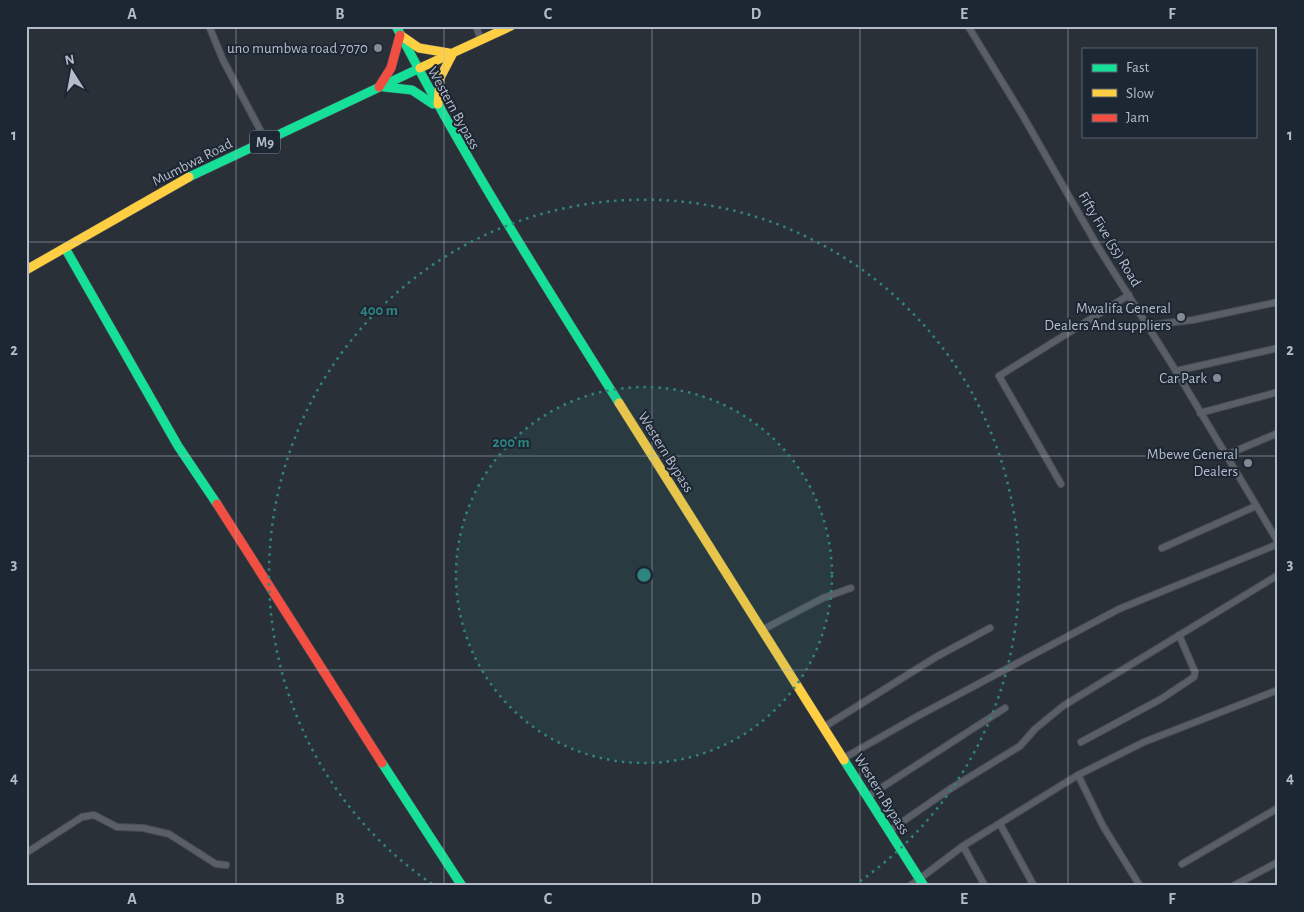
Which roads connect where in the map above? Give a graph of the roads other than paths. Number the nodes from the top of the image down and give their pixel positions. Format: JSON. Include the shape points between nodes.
{"nodes":[{"id":1,"x":210,"y":26,"type":"edge"},
{"id":2,"x":476,"y":26,"type":"edge"},
{"id":3,"x":512,"y":26,"type":"edge"},
{"id":4,"x":968,"y":26,"type":"edge"},
{"id":5,"x":398,"y":30,"type":"edge"},
{"id":6,"x":482,"y":40,"type":"junction"},
{"id":7,"x":454,"y":53,"type":"junction"},
{"id":8,"x":417,"y":70,"type":"junction"},
{"id":9,"x":378,"y":88,"type":"junction"},
{"id":10,"x":439,"y":110,"type":"junction"},
{"id":11,"x":266,"y":141,"type":"junction"},
{"id":12,"x":65,"y":248,"type":"junction"},
{"id":13,"x":26,"y":270,"type":"edge"},
{"id":14,"x":1129,"y":295,"type":"junction"},
{"id":15,"x":1278,"y":302,"type":"edge"},
{"id":16,"x":1148,"y":325,"type":"junction"},
{"id":17,"x":1278,"y":348,"type":"edge"},
{"id":18,"x":1176,"y":371,"type":"junction"},
{"id":19,"x":1278,"y":392,"type":"edge"},
{"id":20,"x":1200,"y":413,"type":"junction"},
{"id":21,"x":1278,"y":433,"type":"edge"},
{"id":22,"x":1226,"y":455,"type":"junction"},
{"id":23,"x":1061,"y":484,"type":"dead end"},
{"id":24,"x":1256,"y":506,"type":"junction"},
{"id":25,"x":1278,"y":543,"type":"edge"},
{"id":26,"x":1162,"y":548,"type":"dead end"},
{"id":27,"x":1278,"y":575,"type":"edge"},
{"id":28,"x":851,"y":588,"type":"dead end"},
{"id":29,"x":990,"y":628,"type":"dead end"},
{"id":30,"x":762,"y":630,"type":"junction"},
{"id":31,"x":1179,"y":635,"type":"junction"},
{"id":32,"x":1278,"y":690,"type":"edge"},
{"id":33,"x":1005,"y":708,"type":"dead end"},
{"id":34,"x":824,"y":727,"type":"junction"},
{"id":35,"x":1081,"y":742,"type":"dead end"},
{"id":36,"x":844,"y":758,"type":"junction"},
{"id":37,"x":1078,"y":775,"type":"junction"},
{"id":38,"x":867,"y":797,"type":"junction"},
{"id":39,"x":1278,"y":808,"type":"edge"},
{"id":40,"x":1000,"y":824,"type":"junction"},
{"id":41,"x":889,"y":831,"type":"junction"},
{"id":42,"x":963,"y":846,"type":"junction"},
{"id":43,"x":26,"y":853,"type":"edge"},
{"id":44,"x":1278,"y":862,"type":"edge"},
{"id":45,"x":1182,"y":864,"type":"dead end"},
{"id":46,"x":226,"y":865,"type":"dead end"},
{"id":47,"x":922,"y":883,"type":"edge"},
{"id":48,"x":462,"y":886,"type":"edge"},
{"id":49,"x":910,"y":886,"type":"edge"},
{"id":50,"x":986,"y":886,"type":"edge"},
{"id":51,"x":1034,"y":886,"type":"edge"},
{"id":52,"x":1140,"y":886,"type":"edge"},
{"id":53,"x":1233,"y":886,"type":"edge"}],
"edges":[{"from":1,"to":11,"type":"street","via":[[223,60]]},
{"from":2,"to":6,"type":"street"},
{"from":3,"to":6,"type":"main road","name":"Mumbwa Road","number":"M9"},
{"from":4,"to":14,"type":"street","name":"Fifty Five (55) Road"},
{"from":5,"to":7,"type":"main road","via":[[419,48]]},
{"from":5,"to":8,"type":"main road","name":"Western Bypass"},
{"from":5,"to":9,"type":"main road","via":[[391,68]]},
{"from":6,"to":7,"type":"main road","name":"Mumbwa Road","number":"M9"},
{"from":7,"to":8,"type":"main road","name":"Mumbwa Road","number":"M9"},
{"from":7,"to":10,"type":"main road","via":[[444,64],[439,79]]},
{"from":8,"to":9,"type":"main road","name":"Mumbwa Road","number":"M9"},
{"from":8,"to":10,"type":"main road","name":"Western Bypass"},
{"from":9,"to":10,"type":"main road","via":[[412,90]]},
{"from":9,"to":11,"type":"main road","name":"Mumbwa Road","number":"M9"},
{"from":10,"to":30,"type":"main road","name":"Western Bypass","via":[[529,261]]},
{"from":11,"to":12,"type":"main road","name":"Mumbwa Road","number":"M9","via":[[197,173]]},
{"from":12,"to":13,"type":"main road","name":"Mumbwa Road","number":"M9"},
{"from":12,"to":48,"type":"main road","via":[[178,446],[242,540]]},
{"from":14,"to":16,"type":"street","name":"Fifty Five (55) Road"},
{"from":14,"to":23,"type":"street","via":[[999,376]]},
{"from":15,"to":16,"type":"street","via":[[1193,320]]},
{"from":16,"to":18,"type":"street","name":"Fifty Five (55) Road"},
{"from":17,"to":18,"type":"street"},
{"from":18,"to":20,"type":"street","name":"Fifty Five (55) Road"},
{"from":19,"to":20,"type":"street"},
{"from":20,"to":22,"type":"street","name":"Fifty Five (55) Road"},
{"from":21,"to":22,"type":"street"},
{"from":22,"to":24,"type":"street","name":"Fifty Five (55) Road"},
{"from":24,"to":25,"type":"street","name":"Fifty Five (55) Road"},
{"from":24,"to":26,"type":"street"},
{"from":25,"to":36,"type":"street","via":[[1120,609]]},
{"from":27,"to":31,"type":"street"},
{"from":28,"to":30,"type":"street","via":[[823,598]]},
{"from":29,"to":34,"type":"street","via":[[936,657]]},
{"from":30,"to":34,"type":"main road","name":"Western Bypass"},
{"from":31,"to":35,"type":"street","via":[[1195,672],[1194,678]]},
{"from":31,"to":41,"type":"street","via":[[1063,706],[1020,746]]},
{"from":32,"to":37,"type":"street","via":[[1144,742]]},
{"from":33,"to":38,"type":"street"},
{"from":34,"to":36,"type":"main road","name":"Western Bypass"},
{"from":36,"to":38,"type":"main road","name":"Western Bypass"},
{"from":37,"to":40,"type":"street"},
{"from":37,"to":52,"type":"street","via":[[1103,826]]},
{"from":38,"to":41,"type":"main road","name":"Western Bypass"},
{"from":39,"to":45,"type":"street"},
{"from":40,"to":42,"type":"street"},
{"from":40,"to":51,"type":"street"},
{"from":41,"to":47,"type":"main road","name":"Western Bypass"},
{"from":42,"to":47,"type":"street"},
{"from":42,"to":50,"type":"street"},
{"from":43,"to":46,"type":"street","via":[[82,817],[94,815],[117,827],[169,834],[216,864]]},
{"from":44,"to":53,"type":"street"},
{"from":47,"to":49,"type":"street"}]}
